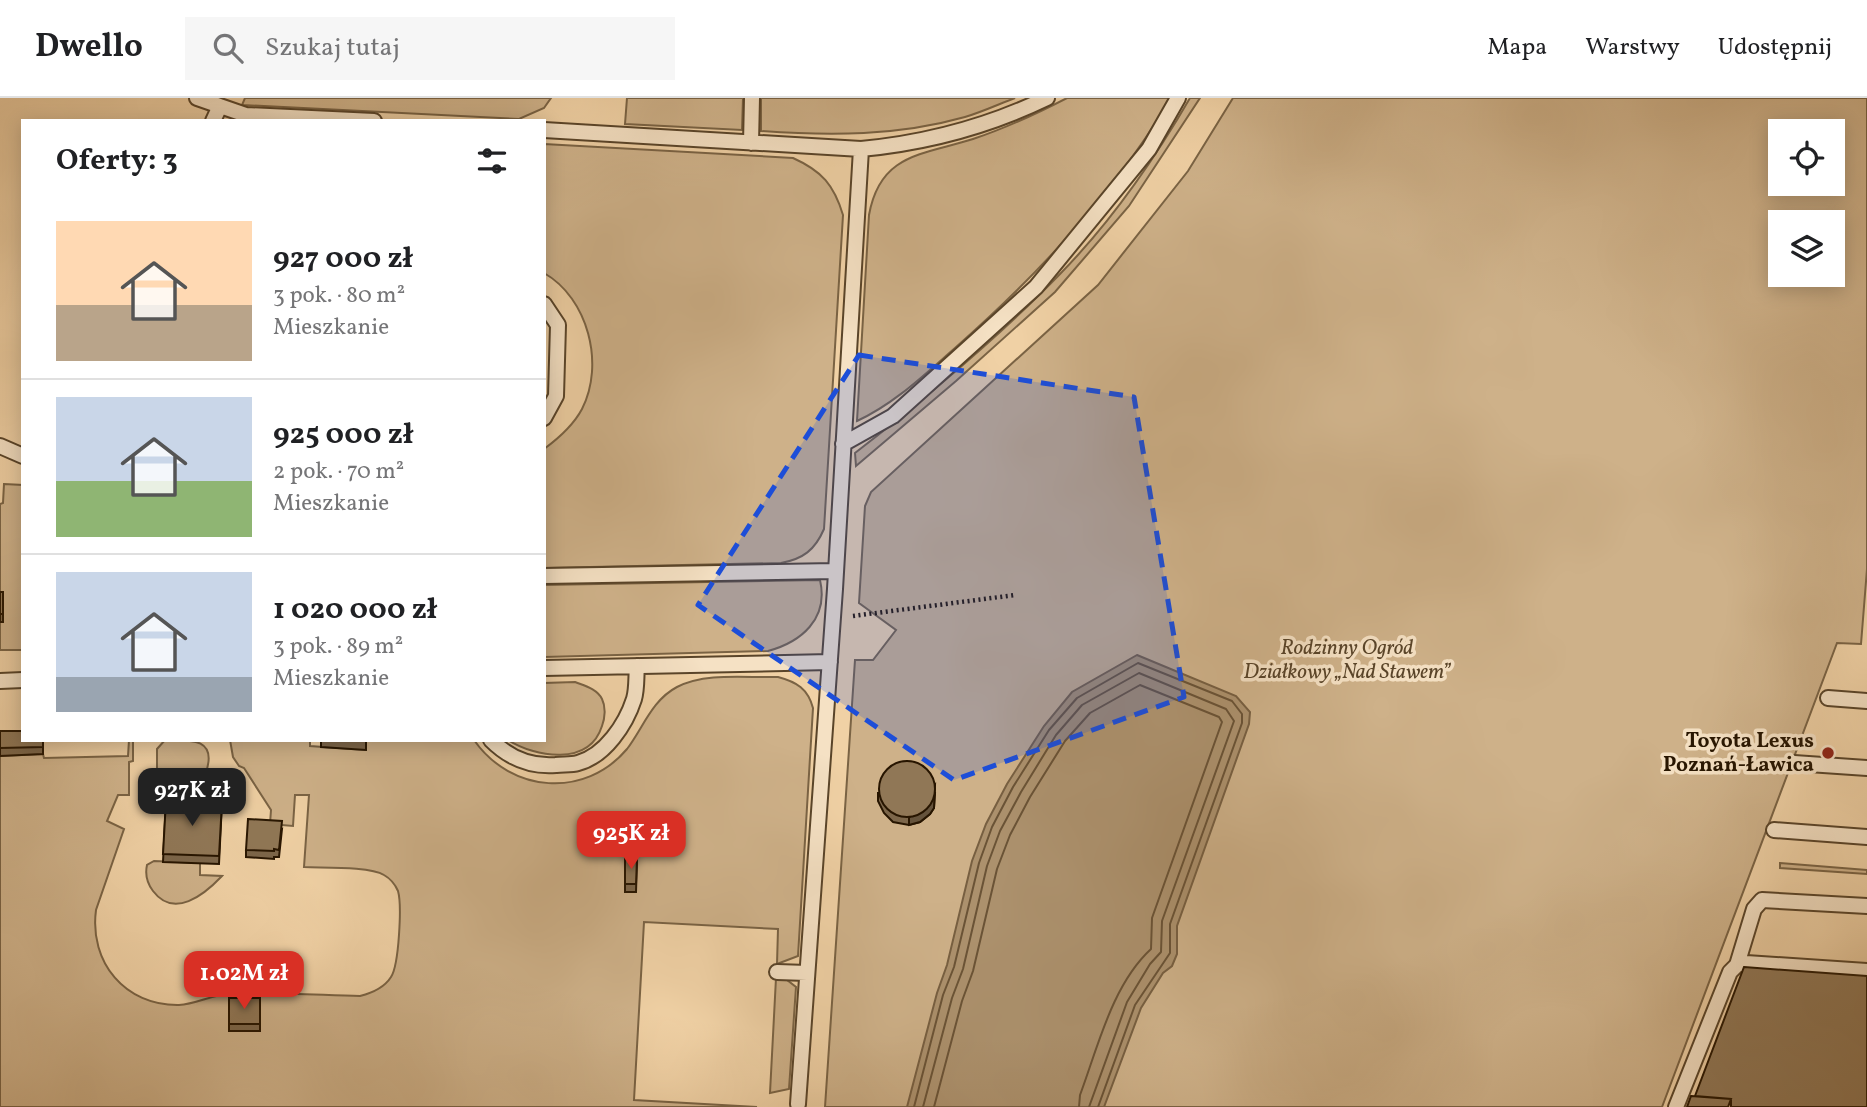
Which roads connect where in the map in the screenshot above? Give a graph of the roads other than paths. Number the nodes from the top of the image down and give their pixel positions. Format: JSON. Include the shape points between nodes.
{"nodes":[{"id":1,"x":197,"y":98,"type":"edge"},
{"id":2,"x":752,"y":98,"type":"edge"},
{"id":3,"x":1047,"y":98,"type":"edge"},
{"id":4,"x":1178,"y":98,"type":"edge"},
{"id":5,"x":220,"y":107,"type":"junction"},
{"id":6,"x":214,"y":119,"type":"edge"},
{"id":7,"x":331,"y":119,"type":"edge"},
{"id":8,"x":546,"y":130,"type":"edge"},
{"id":9,"x":751,"y":143,"type":"junction"},
{"id":10,"x":861,"y":149,"type":"junction"},
{"id":11,"x":546,"y":307,"type":"edge"},
{"id":12,"x":546,"y":414,"type":"edge"},
{"id":13,"x":843,"y":444,"type":"junction"},
{"id":14,"x":0,"y":446,"type":"edge"},
{"id":15,"x":21,"y":455,"type":"edge"},
{"id":16,"x":835,"y":571,"type":"junction"},
{"id":17,"x":546,"y":576,"type":"edge"},
{"id":18,"x":830,"y":662,"type":"junction"},
{"id":19,"x":637,"y":666,"type":"junction"},
{"id":20,"x":546,"y":668,"type":"edge"},
{"id":21,"x":0,"y":681,"type":"edge"},
{"id":22,"x":21,"y":681,"type":"edge"},
{"id":23,"x":1828,"y":698,"type":"dead end"},
{"id":24,"x":1867,"y":701,"type":"edge"},
{"id":25,"x":494,"y":742,"type":"edge"},
{"id":26,"x":1794,"y":763,"type":"dead end"},
{"id":27,"x":1867,"y":768,"type":"edge"},
{"id":28,"x":1774,"y":830,"type":"dead end"},
{"id":29,"x":1867,"y":837,"type":"edge"},
{"id":30,"x":1867,"y":906,"type":"edge"},
{"id":31,"x":1737,"y":965,"type":"junction"},
{"id":32,"x":1867,"y":971,"type":"edge"},
{"id":33,"x":777,"y":972,"type":"dead end"},
{"id":34,"x":807,"y":973,"type":"junction"},
{"id":35,"x":798,"y":1104,"type":"dead end"},
{"id":36,"x":1676,"y":1107,"type":"edge"}],
"edges":[{"from":1,"to":5,"type":"lane"},
{"from":2,"to":9,"type":"lane"},
{"from":3,"to":10,"type":"lane","via":[[979,125]]},
{"from":4,"to":13,"type":"lane","via":[[1149,149],[1037,287],[893,416]]},
{"from":5,"to":6,"type":"lane"},
{"from":5,"to":7,"type":"lane","via":[[246,115]]},
{"from":8,"to":9,"type":"lane"},
{"from":9,"to":10,"type":"lane"},
{"from":10,"to":13,"type":"lane"},
{"from":11,"to":12,"type":"lane","via":[[558,325],[556,397]]},
{"from":13,"to":16,"type":"lane"},
{"from":14,"to":15,"type":"lane"},
{"from":16,"to":17,"type":"lane"},
{"from":16,"to":18,"type":"lane"},
{"from":18,"to":19,"type":"lane"},
{"from":18,"to":34,"type":"lane"},
{"from":19,"to":20,"type":"lane"},
{"from":19,"to":25,"type":"lane","via":[[629,710],[595,755],[578,764],[523,762]]},
{"from":21,"to":22,"type":"lane"},
{"from":23,"to":24,"type":"lane"},
{"from":26,"to":27,"type":"lane"},
{"from":28,"to":29,"type":"lane"},
{"from":30,"to":31,"type":"lane","via":[[1762,900],[1754,909]]},
{"from":31,"to":32,"type":"lane"},
{"from":31,"to":36,"type":"lane","via":[[1730,972]]},
{"from":33,"to":34,"type":"lane"},
{"from":34,"to":35,"type":"lane"}]}
